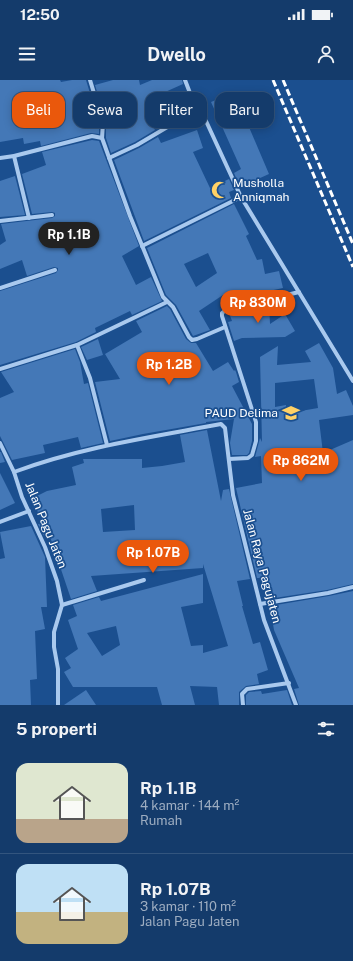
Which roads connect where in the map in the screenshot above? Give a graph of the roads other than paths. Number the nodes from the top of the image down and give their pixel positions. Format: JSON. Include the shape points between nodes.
{"nodes":[{"id":1,"x":90,"y":80,"type":"edge"},
{"id":2,"x":184,"y":80,"type":"edge"},
{"id":3,"x":189,"y":92,"type":"edge"},
{"id":4,"x":207,"y":122,"type":"edge"},
{"id":5,"x":166,"y":128,"type":"edge"},
{"id":6,"x":102,"y":138,"type":"junction"},
{"id":7,"x":14,"y":156,"type":"junction"},
{"id":8,"x":0,"y":158,"type":"edge"},
{"id":9,"x":109,"y":158,"type":"junction"},
{"id":10,"x":241,"y":197,"type":"junction"},
{"id":11,"x":52,"y":215,"type":"dead end"},
{"id":12,"x":29,"y":218,"type":"junction"},
{"id":13,"x":0,"y":222,"type":"edge"},
{"id":14,"x":142,"y":246,"type":"junction"},
{"id":15,"x":54,"y":270,"type":"dead end"},
{"id":16,"x":0,"y":288,"type":"edge"},
{"id":17,"x":299,"y":292,"type":"junction"},
{"id":18,"x":167,"y":302,"type":"junction"},
{"id":19,"x":225,"y":326,"type":"junction"},
{"id":20,"x":77,"y":346,"type":"junction"},
{"id":21,"x":0,"y":369,"type":"edge"},
{"id":22,"x":353,"y":381,"type":"edge"},
{"id":23,"x":225,"y":428,"type":"joint"},
{"id":24,"x":0,"y":443,"type":"edge"},
{"id":25,"x":107,"y":445,"type":"junction"},
{"id":26,"x":229,"y":459,"type":"junction"},
{"id":27,"x":14,"y":472,"type":"junction"},
{"id":28,"x":29,"y":511,"type":"junction"},
{"id":29,"x":0,"y":522,"type":"edge"},
{"id":30,"x":144,"y":580,"type":"dead end"},
{"id":31,"x":353,"y":587,"type":"edge"},
{"id":32,"x":260,"y":604,"type":"junction"},
{"id":33,"x":62,"y":605,"type":"junction"},
{"id":34,"x":289,"y":683,"type":"junction"},
{"id":35,"x":58,"y":705,"type":"edge"},
{"id":36,"x":243,"y":705,"type":"edge"},
{"id":37,"x":296,"y":705,"type":"edge"}],
"edges":[{"from":1,"to":6,"type":"street","via":[[103,123]]},
{"from":2,"to":3,"type":"street"},
{"from":4,"to":10,"type":"street"},
{"from":5,"to":9,"type":"street"},
{"from":6,"to":7,"type":"street","via":[[92,136]]},
{"from":6,"to":9,"type":"street"},
{"from":7,"to":8,"type":"street"},
{"from":7,"to":12,"type":"street"},
{"from":9,"to":14,"type":"street"},
{"from":10,"to":14,"type":"street"},
{"from":10,"to":17,"type":"street"},
{"from":11,"to":12,"type":"street"},
{"from":12,"to":13,"type":"street"},
{"from":14,"to":18,"type":"street"},
{"from":15,"to":16,"type":"street"},
{"from":17,"to":19,"type":"street","via":[[226,310],[222,316]]},
{"from":17,"to":22,"type":"street"},
{"from":18,"to":19,"type":"street","via":[[173,307],[192,340]]},
{"from":18,"to":20,"type":"street"},
{"from":19,"to":26,"type":"street","via":[[257,428],[252,456]]},
{"from":20,"to":21,"type":"street"},
{"from":20,"to":25,"type":"street","via":[[90,378]]},
{"from":23,"to":25,"type":"street","name":"Jalan Pagu Jaten","via":[[221,424]]},
{"from":23,"to":26,"type":"street","name":"Jalan Raya Pagujaten"},
{"from":24,"to":27,"type":"street"},
{"from":25,"to":27,"type":"street","name":"Jalan Pagu Jaten"},
{"from":26,"to":32,"type":"street","name":"Jalan Raya Pagujaten","via":[[233,495]]},
{"from":27,"to":28,"type":"street","name":"Jalan Pagu Jaten"},
{"from":28,"to":29,"type":"street"},
{"from":28,"to":33,"type":"street","name":"Jalan Pagu Jaten","via":[[57,581]]},
{"from":30,"to":33,"type":"street"},
{"from":31,"to":32,"type":"street"},
{"from":32,"to":34,"type":"street","name":"Jalan Raya Pagujaten"},
{"from":33,"to":35,"type":"street","name":"Jalan Pagu Jaten","via":[[54,632]]},
{"from":34,"to":36,"type":"street","via":[[247,689],[242,694]]},
{"from":34,"to":37,"type":"street","name":"Jalan Raya Pagujaten"}]}
